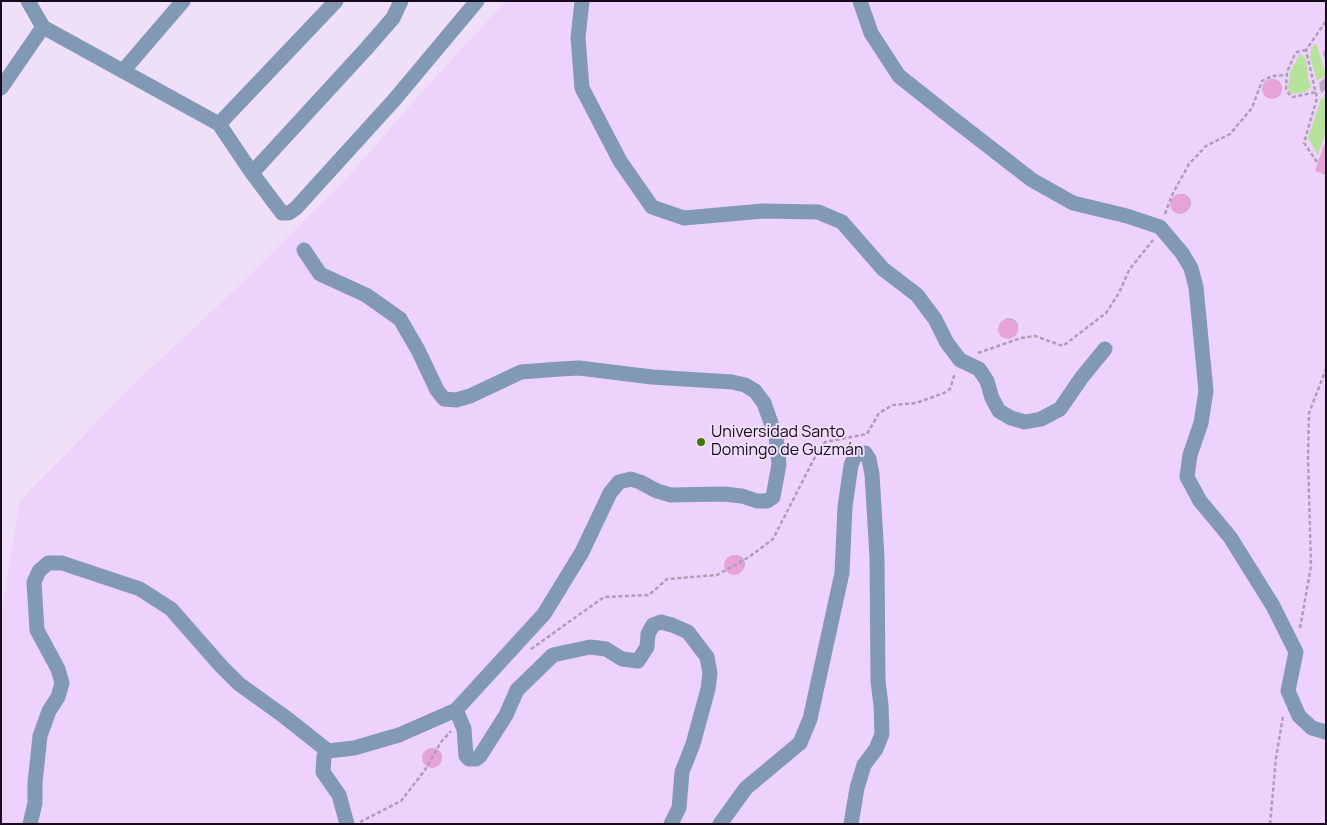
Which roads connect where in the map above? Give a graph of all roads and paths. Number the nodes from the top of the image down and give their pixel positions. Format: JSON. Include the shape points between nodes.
{"nodes":[{"id":1,"x":28,"y":1,"type":"edge"},
{"id":2,"x":183,"y":1,"type":"edge"},
{"id":3,"x":336,"y":1,"type":"edge"},
{"id":4,"x":401,"y":1,"type":"edge"},
{"id":5,"x":477,"y":1,"type":"edge"},
{"id":6,"x":582,"y":1,"type":"edge"},
{"id":7,"x":860,"y":1,"type":"edge"},
{"id":8,"x":1326,"y":21,"type":"edge"},
{"id":9,"x":43,"y":27,"type":"junction"},
{"id":10,"x":1306,"y":50,"type":"junction"},
{"id":11,"x":124,"y":72,"type":"junction"},
{"id":12,"x":1287,"y":75,"type":"junction"},
{"id":13,"x":1,"y":88,"type":"edge"},
{"id":14,"x":1316,"y":92,"type":"junction"},
{"id":15,"x":219,"y":124,"type":"junction"},
{"id":16,"x":1317,"y":162,"type":"dead end"},
{"id":17,"x":252,"y":173,"type":"junction"},
{"id":18,"x":1160,"y":227,"type":"junction"},
{"id":19,"x":304,"y":250,"type":"dead end"},
{"id":20,"x":1105,"y":348,"type":"dead end"},
{"id":21,"x":960,"y":360,"type":"junction"},
{"id":22,"x":1326,"y":369,"type":"edge"},
{"id":23,"x":528,"y":651,"type":"dead end"},
{"id":24,"x":1296,"y":652,"type":"junction"},
{"id":25,"x":1288,"y":691,"type":"junction"},
{"id":26,"x":458,"y":715,"type":"junction"},
{"id":27,"x":1326,"y":732,"type":"edge"},
{"id":28,"x":328,"y":751,"type":"junction"},
{"id":29,"x":30,"y":824,"type":"edge"},
{"id":30,"x":347,"y":824,"type":"edge"},
{"id":31,"x":356,"y":824,"type":"edge"},
{"id":32,"x":671,"y":824,"type":"edge"},
{"id":33,"x":720,"y":824,"type":"edge"},
{"id":34,"x":851,"y":824,"type":"edge"},
{"id":35,"x":1270,"y":824,"type":"edge"}],
"edges":[{"from":1,"to":9,"type":"street"},
{"from":2,"to":11,"type":"street"},
{"from":3,"to":15,"type":"street"},
{"from":4,"to":17,"type":"street","via":[[393,18]]},
{"from":5,"to":17,"type":"street","via":[[395,99],[296,208],[282,213]]},
{"from":6,"to":21,"type":"street","via":[[578,38],[582,88],[620,161],[652,207],[684,218],[763,211],[818,212],[842,222],[884,269],[917,295]]},
{"from":7,"to":18,"type":"street","via":[[871,33],[899,76],[1032,180],[1073,202]]},
{"from":8,"to":10,"type":"path"},
{"from":9,"to":11,"type":"street"},
{"from":9,"to":13,"type":"street"},
{"from":10,"to":12,"type":"path","via":[[1297,52]]},
{"from":10,"to":14,"type":"path"},
{"from":11,"to":15,"type":"street"},
{"from":12,"to":14,"type":"path","via":[[1286,89],[1293,97]]},
{"from":12,"to":18,"type":"path","via":[[1272,76],[1262,81],[1252,108],[1230,134],[1206,146],[1189,164]]},
{"from":14,"to":16,"type":"path","via":[[1304,143]]},
{"from":15,"to":17,"type":"street"},
{"from":18,"to":21,"type":"path","via":[[1129,270],[1120,293],[1106,313],[1063,346],[1036,336],[1021,338]]},
{"from":18,"to":24,"type":"street","via":[[1191,268],[1196,287],[1206,391],[1187,477],[1200,501],[1230,537],[1274,606]]},
{"from":19,"to":26,"type":"street","via":[[320,274],[366,295],[400,319],[444,399],[470,396],[520,372],[560,369],[732,382],[755,391],[764,403],[776,436],[779,464],[773,496],[767,501],[724,494],[671,495],[631,479],[619,482],[544,614]]},
{"from":20,"to":21,"type":"street","via":[[1060,409],[1041,419],[1025,422],[999,411],[980,369]]},
{"from":21,"to":23,"type":"path","via":[[950,390],[916,403],[893,405],[879,413],[867,434],[825,442],[772,539],[749,557],[717,575],[667,579],[649,595],[604,597]]},
{"from":22,"to":24,"type":"path","via":[[1309,413],[1312,566]]},
{"from":24,"to":25,"type":"street"},
{"from":25,"to":27,"type":"street","via":[[1299,716],[1312,728]]},
{"from":25,"to":35,"type":"path","via":[[1276,758]]},
{"from":26,"to":28,"type":"street","via":[[354,748]]},
{"from":26,"to":31,"type":"path","via":[[425,770],[401,801]]},
{"from":26,"to":32,"type":"street","via":[[464,729],[466,756],[476,760],[506,715],[517,690],[553,656],[590,647],[606,649],[622,659],[638,661],[647,647],[648,634],[654,625],[661,622],[688,632],[707,656],[710,673],[698,725],[682,772],[679,808]]},
{"from":28,"to":29,"type":"street","via":[[239,684],[170,609],[140,589],[62,563],[48,563],[34,582],[37,630],[62,683],[40,736],[35,803]]},
{"from":28,"to":30,"type":"street","via":[[324,756],[324,772],[339,795]]},
{"from":33,"to":34,"type":"street","via":[[746,788],[800,743],[810,719],[842,573],[850,471],[856,454],[865,454],[869,459],[874,502],[882,734],[864,765]]}]}
